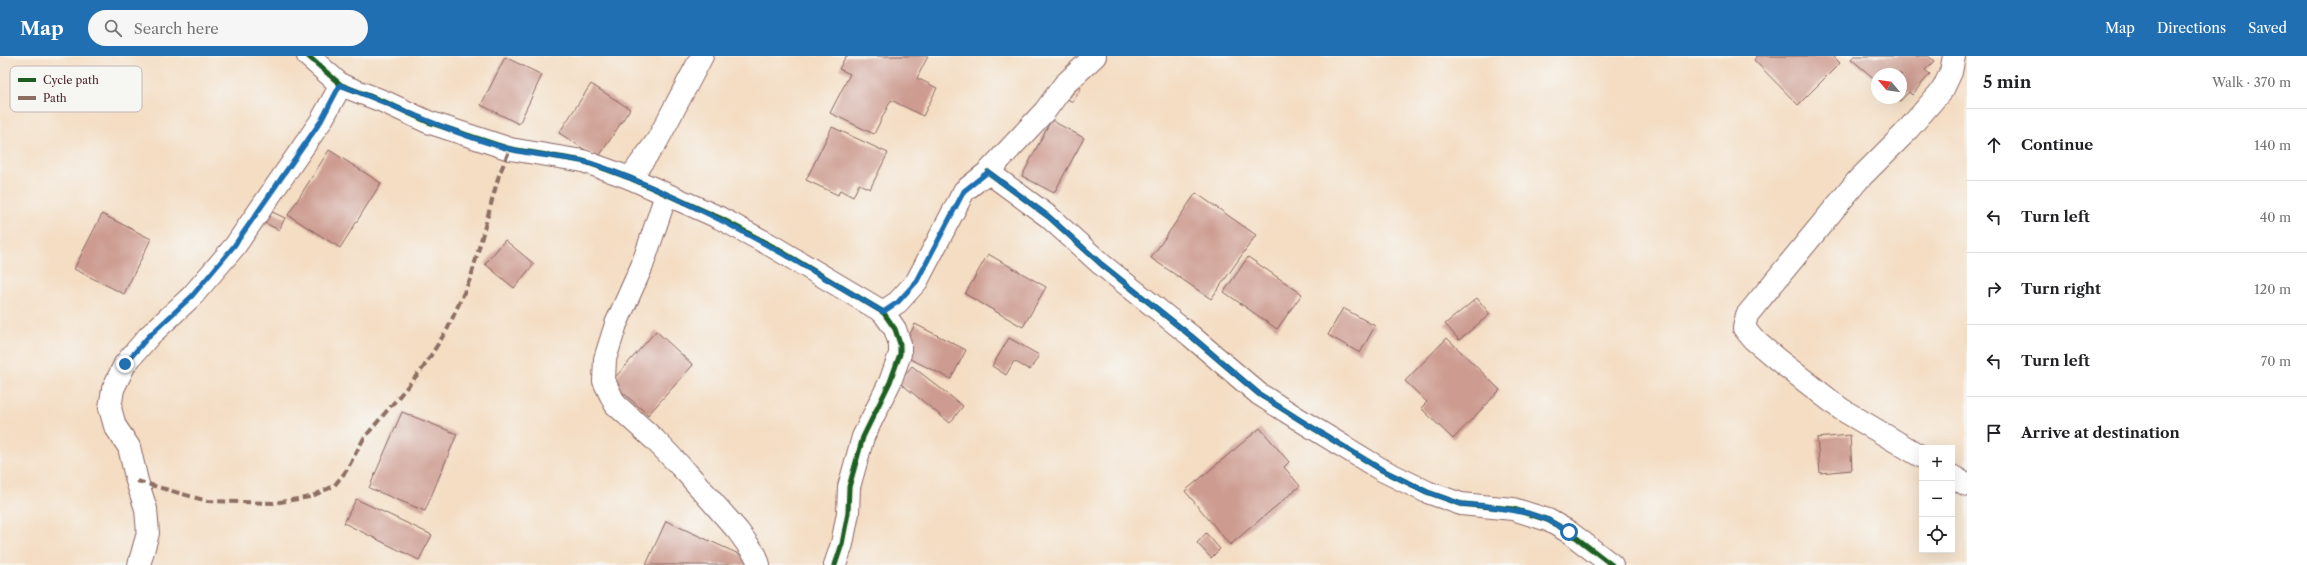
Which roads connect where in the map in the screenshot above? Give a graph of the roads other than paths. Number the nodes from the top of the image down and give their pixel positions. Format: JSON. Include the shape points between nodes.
{"nodes":[{"id":1,"x":308,"y":56,"type":"edge"},
{"id":2,"x":702,"y":56,"type":"edge"},
{"id":3,"x":1095,"y":56,"type":"edge"},
{"id":4,"x":1954,"y":56,"type":"edge"},
{"id":5,"x":340,"y":85,"type":"junction"},
{"id":6,"x":988,"y":172,"type":"junction"},
{"id":7,"x":630,"y":178,"type":"junction"},
{"id":8,"x":666,"y":195,"type":"junction"},
{"id":9,"x":883,"y":312,"type":"junction"},
{"id":10,"x":1919,"y":455,"type":"edge"},
{"id":11,"x":1955,"y":478,"type":"edge"},
{"id":12,"x":1967,"y":486,"type":"edge"},
{"id":13,"x":139,"y":565,"type":"edge"},
{"id":14,"x":759,"y":565,"type":"edge"},
{"id":15,"x":835,"y":565,"type":"edge"},
{"id":16,"x":1612,"y":565,"type":"edge"}],
"edges":[{"from":1,"to":5,"type":"street"},
{"from":2,"to":7,"type":"street","via":[[664,129]]},
{"from":3,"to":6,"type":"street","via":[[1064,85],[1045,111]]},
{"from":4,"to":10,"type":"street","via":[[1951,72],[1943,89],[1904,134],[1858,180],[1806,241],[1747,315],[1744,328],[1773,356],[1841,409]]},
{"from":5,"to":7,"type":"street","via":[[428,122],[510,149],[583,161]]},
{"from":5,"to":13,"type":"street","via":[[321,121],[234,246],[192,296],[149,336],[125,364],[113,389],[110,408],[115,426],[129,447],[146,509],[148,533]]},
{"from":6,"to":9,"type":"street","via":[[964,191],[917,281],[898,302]]},
{"from":6,"to":16,"type":"street","via":[[1049,217],[1101,264],[1259,394],[1300,420],[1382,470],[1427,492],[1461,504],[1513,509],[1548,520],[1569,532]]},
{"from":7,"to":8,"type":"street"},
{"from":8,"to":9,"type":"street","via":[[720,218],[759,239]]},
{"from":8,"to":14,"type":"street","via":[[642,266],[616,324],[606,359],[604,381],[615,404],[687,473],[738,531],[756,556]]},
{"from":9,"to":15,"type":"street","via":[[895,329],[900,354],[890,382],[863,437],[849,487],[848,513]]},
{"from":11,"to":12,"type":"street"}]}
